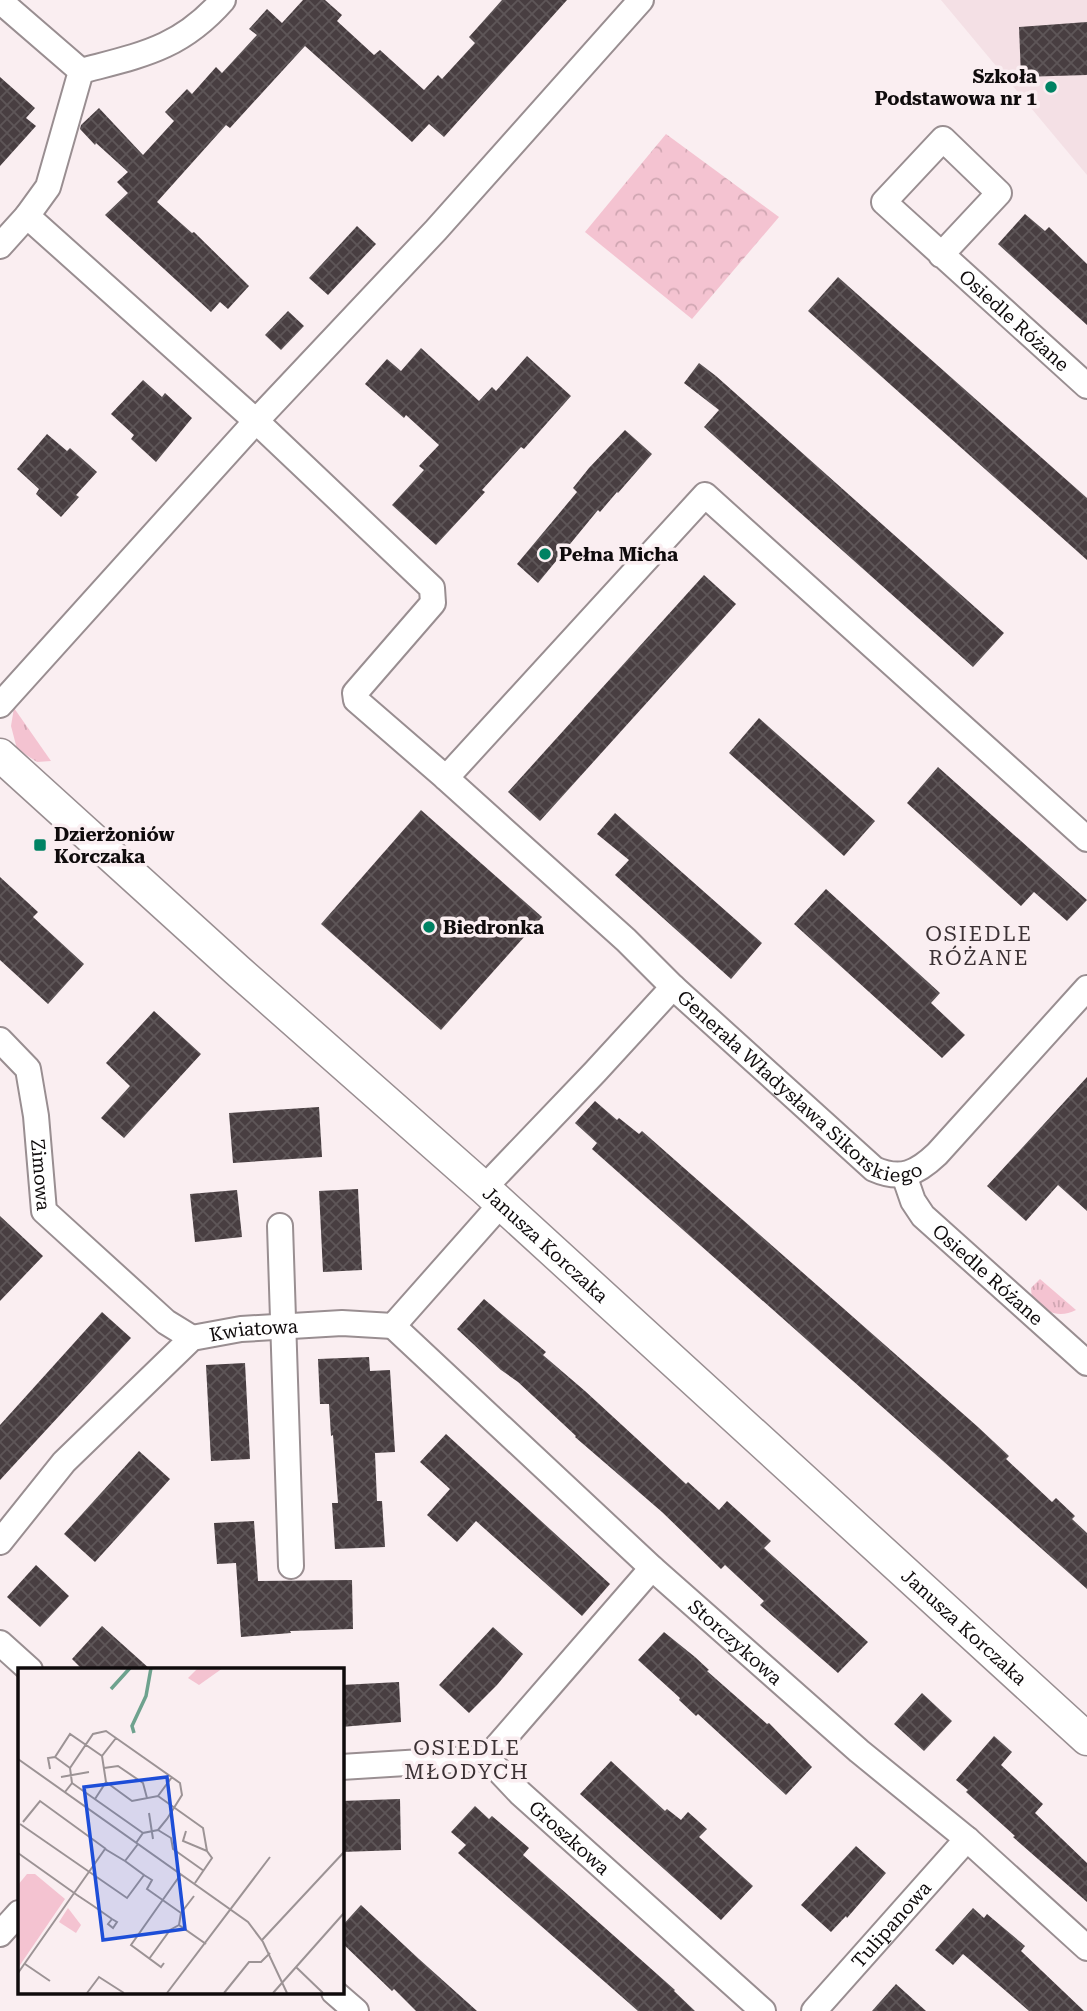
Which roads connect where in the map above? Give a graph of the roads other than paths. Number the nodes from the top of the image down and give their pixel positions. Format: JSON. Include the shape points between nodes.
{"nodes":[{"id":1,"x":223,"y":0,"type":"edge"},
{"id":2,"x":641,"y":0,"type":"edge"},
{"id":3,"x":0,"y":1,"type":"edge"},
{"id":4,"x":81,"y":71,"type":"junction"},
{"id":5,"x":27,"y":216,"type":"junction"},
{"id":6,"x":0,"y":246,"type":"edge"},
{"id":7,"x":941,"y":255,"type":"junction"},
{"id":8,"x":1087,"y":386,"type":"edge"},
{"id":9,"x":256,"y":421,"type":"junction"},
{"id":10,"x":0,"y":705,"type":"edge"},
{"id":11,"x":0,"y":754,"type":"edge"},
{"id":12,"x":446,"y":778,"type":"junction"},
{"id":13,"x":1087,"y":839,"type":"edge"},
{"id":14,"x":673,"y":987,"type":"junction"},
{"id":15,"x":1087,"y":988,"type":"edge"},
{"id":16,"x":0,"y":1041,"type":"edge"},
{"id":17,"x":904,"y":1175,"type":"junction"},
{"id":18,"x":492,"y":1196,"type":"junction"},
{"id":19,"x":281,"y":1226,"type":"dead end"},
{"id":20,"x":393,"y":1326,"type":"junction"},
{"id":21,"x":284,"y":1328,"type":"junction"},
{"id":22,"x":192,"y":1338,"type":"junction"},
{"id":23,"x":1087,"y":1363,"type":"edge"},
{"id":24,"x":0,"y":1542,"type":"edge"},
{"id":25,"x":292,"y":1566,"type":"dead end"},
{"id":26,"x":652,"y":1568,"type":"junction"},
{"id":27,"x":0,"y":1643,"type":"edge"},
{"id":28,"x":28,"y":1668,"type":"edge"},
{"id":29,"x":1087,"y":1739,"type":"edge"},
{"id":30,"x":487,"y":1758,"type":"junction"},
{"id":31,"x":343,"y":1767,"type":"edge"},
{"id":32,"x":967,"y":1839,"type":"junction"},
{"id":33,"x":18,"y":1914,"type":"edge"},
{"id":34,"x":0,"y":1934,"type":"edge"},
{"id":35,"x":1087,"y":1948,"type":"edge"},
{"id":36,"x":336,"y":1994,"type":"edge"},
{"id":37,"x":356,"y":2011,"type":"edge"},
{"id":38,"x":763,"y":2011,"type":"edge"},
{"id":39,"x":814,"y":2011,"type":"edge"}],
"edges":[{"from":1,"to":4,"type":"street","via":[[205,21],[176,41],[147,54]]},
{"from":2,"to":9,"type":"street","via":[[436,230]]},
{"from":3,"to":4,"type":"street"},
{"from":4,"to":5,"type":"street","via":[[48,187]]},
{"from":5,"to":6,"type":"street"},
{"from":5,"to":9,"type":"street"},
{"from":7,"to":7,"type":"street","name":"Osiedle Różane","via":[[884,202],[943,139],[999,193]]},
{"from":7,"to":8,"type":"street","name":"Osiedle Różane"},
{"from":9,"to":10,"type":"street"},
{"from":9,"to":12,"type":"street","via":[[432,588],[433,603],[355,693],[356,700]]},
{"from":11,"to":18,"type":"street","name":"Janusza Korczaka"},
{"from":12,"to":13,"type":"street","via":[[705,495]]},
{"from":12,"to":14,"type":"street"},
{"from":14,"to":17,"type":"street","name":"Generała Władysława Sikorskiego","via":[[874,1169]]},
{"from":14,"to":18,"type":"street","name":"Generała Władysława Sikorskiego"},
{"from":15,"to":17,"type":"street","name":"Generała Władysława Sikorskiego","via":[[937,1154],[922,1169]]},
{"from":16,"to":22,"type":"street","name":"Zimowa","via":[[28,1069],[44,1211],[166,1322]]},
{"from":17,"to":23,"type":"street","name":"Osiedle Różane","via":[[923,1216]]},
{"from":18,"to":20,"type":"street"},
{"from":18,"to":29,"type":"street","name":"Janusza Korczaka"},
{"from":19,"to":21,"type":"street"},
{"from":20,"to":21,"type":"street","name":"Kwiatowa","via":[[342,1323]]},
{"from":20,"to":26,"type":"street","name":"Storczykowa"},
{"from":21,"to":22,"type":"street","name":"Kwiatowa","via":[[242,1329]]},
{"from":21,"to":25,"type":"street"},
{"from":22,"to":24,"type":"street","name":"Kwiatowa","via":[[64,1462]]},
{"from":26,"to":30,"type":"street"},
{"from":26,"to":32,"type":"street","name":"Storczykowa","via":[[859,1751]]},
{"from":27,"to":28,"type":"street"},
{"from":30,"to":31,"type":"street"},
{"from":30,"to":38,"type":"street","name":"Groszkowa","via":[[520,1793]]},
{"from":32,"to":35,"type":"street","name":"Storczykowa"},
{"from":32,"to":39,"type":"street","name":"Tulipanowa"},
{"from":33,"to":34,"type":"street"},
{"from":36,"to":37,"type":"street"}]}
